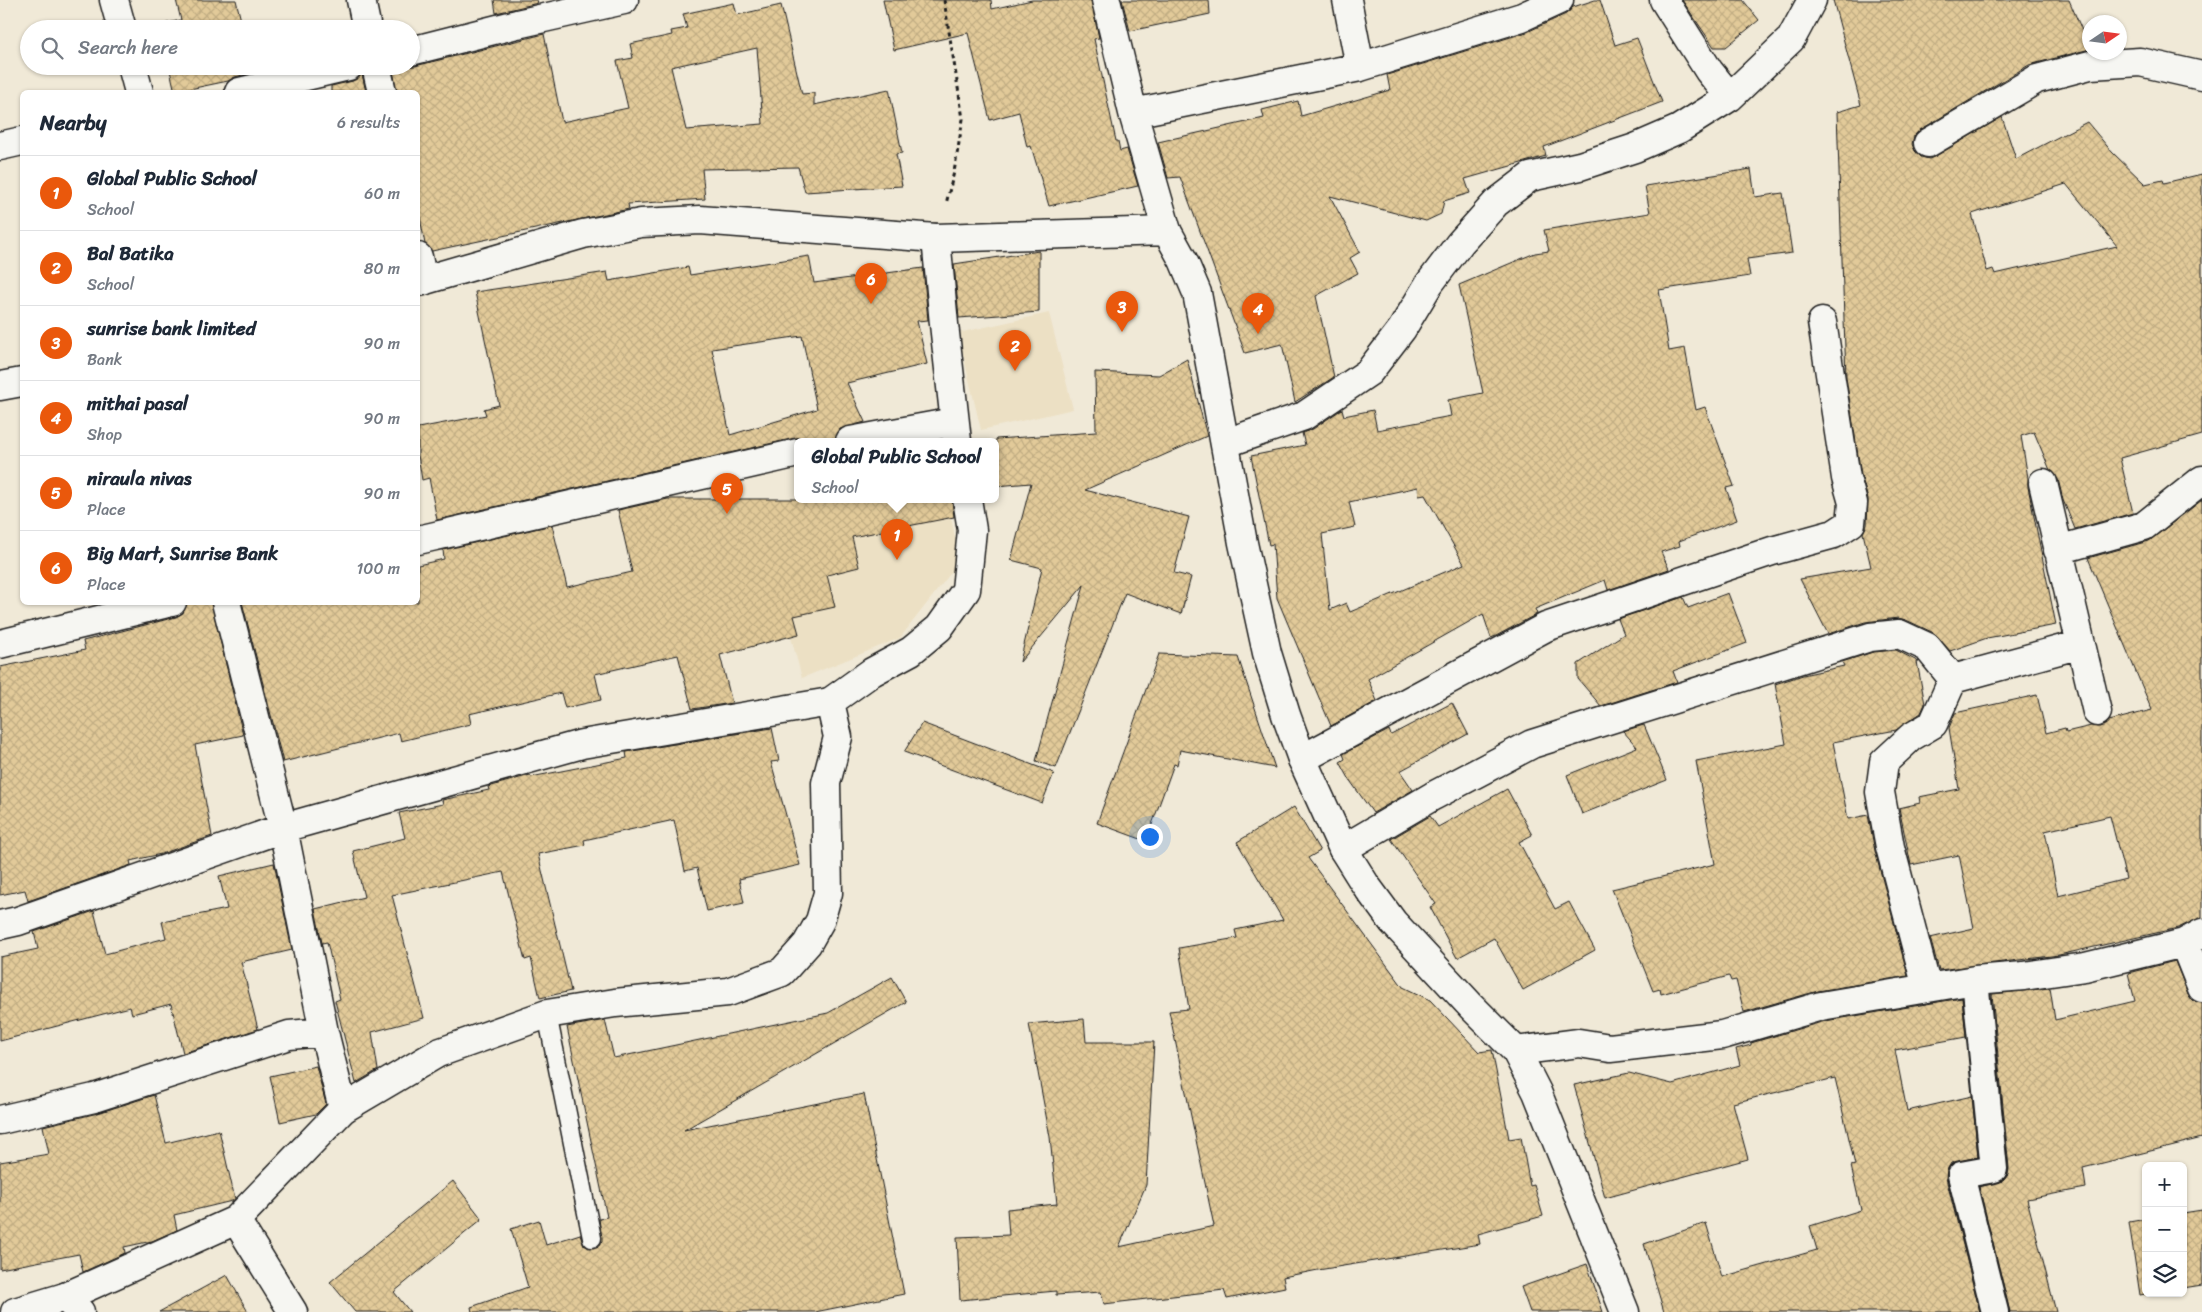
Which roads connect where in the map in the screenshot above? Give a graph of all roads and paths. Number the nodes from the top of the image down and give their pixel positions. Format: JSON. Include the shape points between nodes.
{"nodes":[{"id":1,"x":114,"y":0,"type":"edge"},
{"id":2,"x":361,"y":0,"type":"edge"},
{"id":3,"x":944,"y":0,"type":"edge"},
{"id":4,"x":1106,"y":0,"type":"edge"},
{"id":5,"x":1347,"y":0,"type":"edge"},
{"id":6,"x":1559,"y":0,"type":"edge"},
{"id":7,"x":1664,"y":0,"type":"edge"},
{"id":8,"x":1812,"y":0,"type":"edge"},
{"id":9,"x":608,"y":2,"type":"edge"},
{"id":10,"x":120,"y":20,"type":"edge"},
{"id":11,"x":365,"y":20,"type":"edge"},
{"id":12,"x":420,"y":49,"type":"edge"},
{"id":13,"x":1360,"y":67,"type":"junction"},
{"id":14,"x":134,"y":75,"type":"edge"},
{"id":15,"x":311,"y":75,"type":"edge"},
{"id":16,"x":378,"y":75,"type":"edge"},
{"id":17,"x":2202,"y":76,"type":"edge"},
{"id":18,"x":138,"y":90,"type":"edge"},
{"id":19,"x":247,"y":90,"type":"edge"},
{"id":20,"x":382,"y":90,"type":"edge"},
{"id":21,"x":1730,"y":97,"type":"junction"},
{"id":22,"x":1133,"y":113,"type":"junction"},
{"id":23,"x":20,"y":141,"type":"edge"},
{"id":24,"x":1928,"y":143,"type":"dead end"},
{"id":25,"x":0,"y":146,"type":"edge"},
{"id":26,"x":1167,"y":231,"type":"junction"},
{"id":27,"x":936,"y":238,"type":"junction"},
{"id":28,"x":420,"y":273,"type":"edge"},
{"id":29,"x":1822,"y":322,"type":"dead end"},
{"id":30,"x":20,"y":382,"type":"edge"},
{"id":31,"x":0,"y":386,"type":"edge"},
{"id":32,"x":956,"y":432,"type":"edge"},
{"id":33,"x":885,"y":438,"type":"edge"},
{"id":34,"x":1226,"y":443,"type":"junction"},
{"id":35,"x":794,"y":454,"type":"edge"},
{"id":36,"x":2202,"y":480,"type":"edge"},
{"id":37,"x":2043,"y":483,"type":"dead end"},
{"id":38,"x":968,"y":503,"type":"edge"},
{"id":39,"x":420,"y":540,"type":"edge"},
{"id":40,"x":2058,"y":550,"type":"junction"},
{"id":41,"x":160,"y":605,"type":"edge"},
{"id":42,"x":227,"y":605,"type":"edge"},
{"id":43,"x":0,"y":644,"type":"edge"},
{"id":44,"x":2081,"y":644,"type":"junction"},
{"id":45,"x":1953,"y":679,"type":"junction"},
{"id":46,"x":830,"y":702,"type":"junction"},
{"id":47,"x":2097,"y":712,"type":"dead end"},
{"id":48,"x":1302,"y":759,"type":"junction"},
{"id":49,"x":283,"y":828,"type":"junction"},
{"id":50,"x":1343,"y":849,"type":"junction"},
{"id":51,"x":0,"y":925,"type":"edge"},
{"id":52,"x":2193,"y":938,"type":"edge"},
{"id":53,"x":1975,"y":980,"type":"junction"},
{"id":54,"x":1927,"y":988,"type":"junction"},
{"id":55,"x":2202,"y":988,"type":"edge"},
{"id":56,"x":547,"y":1014,"type":"junction"},
{"id":57,"x":324,"y":1032,"type":"junction"},
{"id":58,"x":1516,"y":1051,"type":"junction"},
{"id":59,"x":343,"y":1109,"type":"junction"},
{"id":60,"x":0,"y":1120,"type":"edge"},
{"id":61,"x":236,"y":1220,"type":"junction"},
{"id":62,"x":592,"y":1238,"type":"dead end"},
{"id":63,"x":72,"y":1304,"type":"edge"},
{"id":64,"x":15,"y":1312,"type":"edge"},
{"id":65,"x":292,"y":1312,"type":"edge"},
{"id":66,"x":1624,"y":1312,"type":"edge"},
{"id":67,"x":1995,"y":1312,"type":"edge"}],
"edges":[{"from":1,"to":10,"type":"street"},
{"from":2,"to":11,"type":"street"},
{"from":3,"to":27,"type":"path","via":[[963,119],[954,172]]},
{"from":4,"to":22,"type":"street"},
{"from":5,"to":13,"type":"street"},
{"from":6,"to":13,"type":"street","via":[[1522,17]]},
{"from":7,"to":21,"type":"street","via":[[1709,71]]},
{"from":8,"to":21,"type":"street","via":[[1792,39]]},
{"from":9,"to":12,"type":"street"},
{"from":13,"to":22,"type":"street"},
{"from":14,"to":18,"type":"street"},
{"from":15,"to":19,"type":"street"},
{"from":16,"to":20,"type":"street"},
{"from":17,"to":24,"type":"street","via":[[2140,62],[2090,64],[2037,79]]},
{"from":21,"to":34,"type":"street","via":[[1678,129],[1635,148],[1580,166],[1530,177],[1496,203],[1460,243],[1369,372],[1304,416]]},
{"from":22,"to":26,"type":"street"},
{"from":23,"to":25,"type":"street"},
{"from":26,"to":27,"type":"street"},
{"from":26,"to":34,"type":"street","via":[[1197,292]]},
{"from":27,"to":28,"type":"street","via":[[700,220],[640,223]]},
{"from":27,"to":32,"type":"street"},
{"from":29,"to":48,"type":"street","via":[[1846,478],[1853,503],[1851,523],[1834,534],[1772,551],[1546,626]]},
{"from":30,"to":31,"type":"street"},
{"from":32,"to":33,"type":"street"},
{"from":34,"to":48,"type":"street","via":[[1267,653]]},
{"from":35,"to":39,"type":"street"},
{"from":36,"to":40,"type":"street","via":[[2144,526]]},
{"from":37,"to":40,"type":"street"},
{"from":38,"to":46,"type":"street","via":[[972,530],[966,590],[939,628],[911,651],[872,672]]},
{"from":40,"to":44,"type":"street"},
{"from":41,"to":43,"type":"street"},
{"from":42,"to":49,"type":"street"},
{"from":44,"to":45,"type":"street"},
{"from":44,"to":47,"type":"street"},
{"from":45,"to":50,"type":"street","via":[[1926,647],[1899,634],[1870,637],[1532,744],[1433,796]]},
{"from":45,"to":54,"type":"street","via":[[1933,724],[1911,737],[1884,762],[1880,792],[1890,847]]},
{"from":46,"to":49,"type":"street","via":[[582,744]]},
{"from":46,"to":56,"type":"street","via":[[838,737],[826,783],[828,893],[820,921],[807,944],[782,972],[728,992]]},
{"from":48,"to":50,"type":"street"},
{"from":49,"to":51,"type":"street"},
{"from":49,"to":57,"type":"street"},
{"from":50,"to":58,"type":"street","via":[[1393,922]]},
{"from":52,"to":53,"type":"street","via":[[2085,967]]},
{"from":52,"to":55,"type":"street"},
{"from":53,"to":54,"type":"street"},
{"from":53,"to":67,"type":"street","via":[[1994,1169],[1961,1175]]},
{"from":54,"to":58,"type":"street","via":[[1821,1006],[1722,1035],[1610,1048],[1580,1043]]},
{"from":56,"to":59,"type":"street","via":[[438,1053]]},
{"from":56,"to":62,"type":"lane"},
{"from":57,"to":59,"type":"street"},
{"from":57,"to":60,"type":"street","via":[[289,1036],[94,1098]]},
{"from":58,"to":66,"type":"street","via":[[1537,1092]]},
{"from":59,"to":61,"type":"street"},
{"from":61,"to":63,"type":"street"},
{"from":61,"to":65,"type":"street"},
{"from":63,"to":64,"type":"street"}]}
